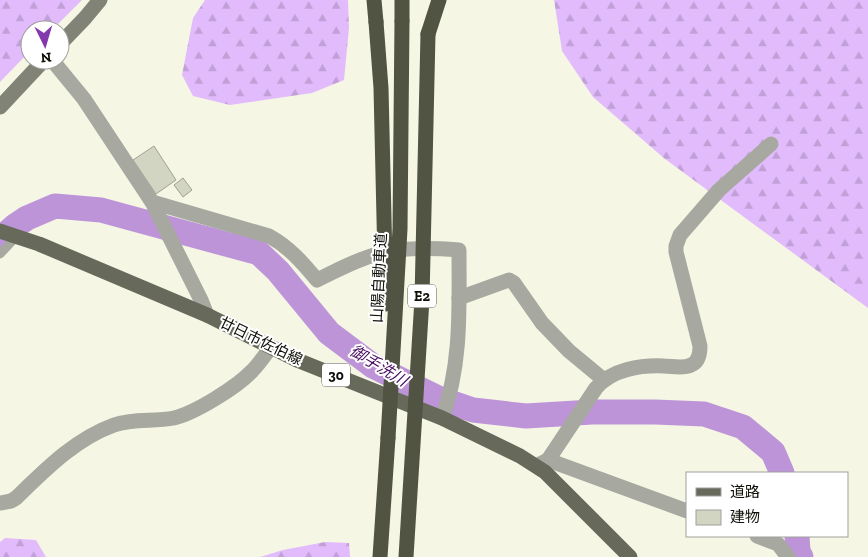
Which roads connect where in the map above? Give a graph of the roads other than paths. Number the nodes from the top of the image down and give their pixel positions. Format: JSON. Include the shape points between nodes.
{"nodes":[{"id":1,"x":100,"y":0,"type":"edge"},
{"id":2,"x":374,"y":0,"type":"edge"},
{"id":3,"x":402,"y":0,"type":"edge"},
{"id":4,"x":427,"y":0,"type":"edge"},
{"id":5,"x":440,"y":0,"type":"edge"},
{"id":6,"x":70,"y":34,"type":"edge"},
{"id":7,"x":428,"y":34,"type":"junction"},
{"id":8,"x":35,"y":70,"type":"edge"},
{"id":9,"x":60,"y":70,"type":"edge"},
{"id":10,"x":0,"y":107,"type":"edge"},
{"id":11,"x":771,"y":144,"type":"dead end"},
{"id":12,"x":154,"y":205,"type":"junction"},
{"id":13,"x":10,"y":234,"type":"edge"},
{"id":14,"x":0,"y":254,"type":"edge"},
{"id":15,"x":460,"y":298,"type":"junction"},
{"id":16,"x":207,"y":315,"type":"junction"},
{"id":17,"x":271,"y":347,"type":"junction"},
{"id":18,"x":604,"y":380,"type":"junction"},
{"id":19,"x":444,"y":415,"type":"junction"},
{"id":20,"x":388,"y":438,"type":"junction"},
{"id":21,"x":542,"y":463,"type":"junction"},
{"id":22,"x":0,"y":503,"type":"edge"},
{"id":23,"x":686,"y":510,"type":"edge"},
{"id":24,"x":759,"y":537,"type":"edge"},
{"id":25,"x":380,"y":557,"type":"edge"},
{"id":26,"x":406,"y":557,"type":"edge"},
{"id":27,"x":630,"y":557,"type":"edge"},
{"id":28,"x":788,"y":557,"type":"edge"}],
"edges":[{"from":1,"to":6,"type":"street"},
{"from":2,"to":20,"type":"highway","bridge":true,"via":[[381,88]]},
{"from":3,"to":20,"type":"highway","name":"山陽自動車道","number":"E2","bridge":true,"via":[[400,229]]},
{"from":4,"to":7,"type":"highway","number":"E2"},
{"from":5,"to":7,"type":"highway"},
{"from":7,"to":26,"type":"highway","number":"E2","bridge":true,"via":[[422,299]]},
{"from":8,"to":10,"type":"street"},
{"from":9,"to":12,"type":"street","via":[[84,99]]},
{"from":11,"to":18,"type":"street","via":[[719,190],[677,240],[676,252],[700,346],[697,361],[682,367],[637,366]]},
{"from":12,"to":15,"type":"street","via":[[270,236],[295,254],[317,280],[376,254],[398,250],[459,250]]},
{"from":12,"to":16,"type":"street"},
{"from":13,"to":14,"type":"lane"},
{"from":13,"to":16,"type":"main road","name":"廿日市佐伯線","number":"30"},
{"from":15,"to":18,"type":"street","via":[[509,280],[542,323]]},
{"from":15,"to":19,"type":"street","via":[[456,360]]},
{"from":16,"to":17,"type":"main road","name":"廿日市佐伯線","number":"30"},
{"from":17,"to":19,"type":"main road","name":"廿日市佐伯線","number":"30"},
{"from":17,"to":22,"type":"street","via":[[246,378],[198,408],[173,418],[126,422],[100,432],[58,458],[16,498]]},
{"from":18,"to":21,"type":"street"},
{"from":19,"to":21,"type":"main road","name":"廿日市佐伯線","number":"30"},
{"from":20,"to":25,"type":"highway","name":"山陽自動車道","number":"E2"},
{"from":21,"to":23,"type":"street"},
{"from":21,"to":27,"type":"main road","name":"廿日市佐伯線","number":"30","via":[[545,472]]},
{"from":24,"to":28,"type":"street","via":[[778,544]]}]}
